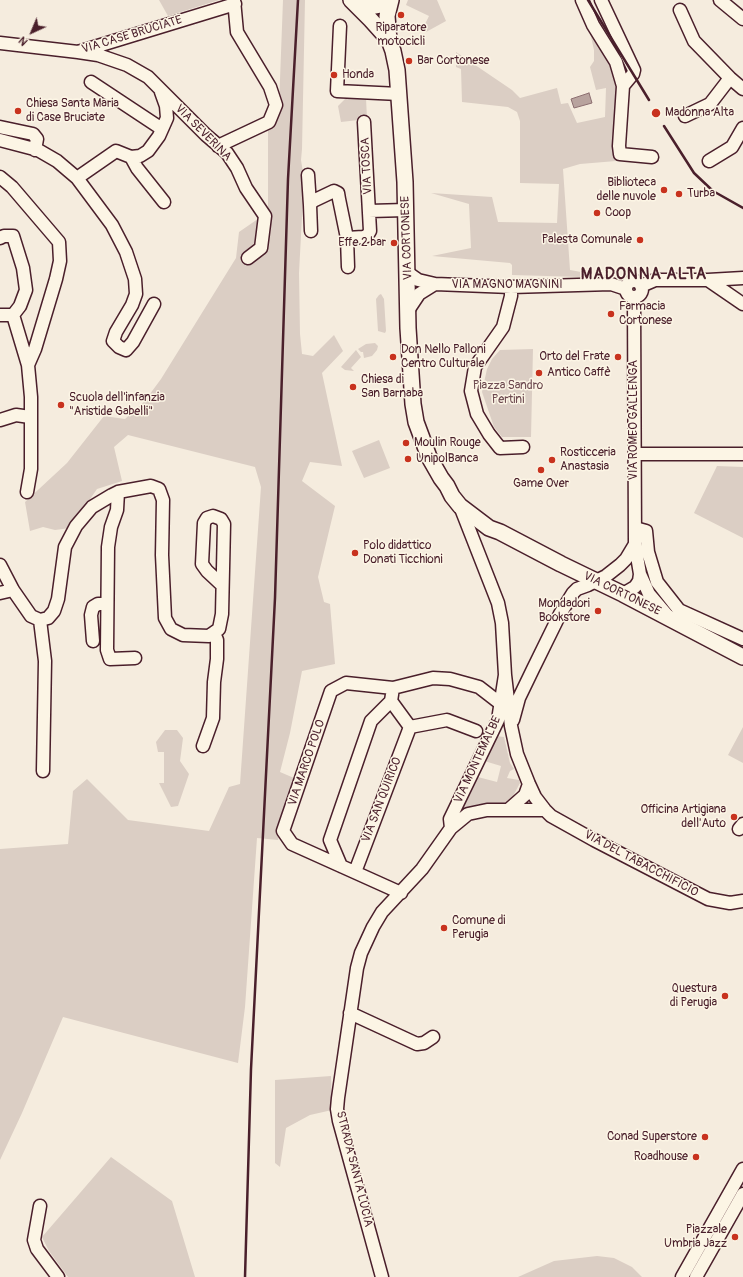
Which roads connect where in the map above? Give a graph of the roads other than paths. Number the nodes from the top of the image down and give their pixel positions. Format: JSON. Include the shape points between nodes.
{"nodes":[{"id":1,"x":351,"y":0,"type":"edge"},
{"id":2,"x":386,"y":0,"type":"edge"},
{"id":3,"x":391,"y":0,"type":"edge"},
{"id":4,"x":582,"y":0,"type":"edge"},
{"id":5,"x":601,"y":0,"type":"edge"},
{"id":6,"x":720,"y":0,"type":"edge"},
{"id":7,"x":235,"y":2,"type":"edge"},
{"id":8,"x":680,"y":10,"type":"dead end"},
{"id":9,"x":743,"y":19,"type":"edge"},
{"id":10,"x":340,"y":26,"type":"dead end"},
{"id":11,"x":389,"y":40,"type":"junction"},
{"id":12,"x":0,"y":43,"type":"edge"},
{"id":13,"x":78,"y":52,"type":"junction"},
{"id":14,"x":730,"y":78,"type":"junction"},
{"id":15,"x":91,"y":82,"type":"dead end"},
{"id":16,"x":623,"y":86,"type":"junction"},
{"id":17,"x":160,"y":88,"type":"junction"},
{"id":18,"x":743,"y":89,"type":"edge"},
{"id":19,"x":399,"y":94,"type":"junction"},
{"id":20,"x":685,"y":116,"type":"dead end"},
{"id":21,"x":364,"y":122,"type":"dead end"},
{"id":22,"x":0,"y":127,"type":"edge"},
{"id":23,"x":743,"y":128,"type":"edge"},
{"id":24,"x":162,"y":130,"type":"junction"},
{"id":25,"x":0,"y":140,"type":"edge"},
{"id":26,"x":218,"y":146,"type":"junction"},
{"id":27,"x":35,"y":150,"type":"junction"},
{"id":28,"x":131,"y":157,"type":"junction"},
{"id":29,"x":652,"y":157,"type":"dead end"},
{"id":30,"x":709,"y":161,"type":"dead end"},
{"id":31,"x":308,"y":175,"type":"dead end"},
{"id":32,"x":0,"y":177,"type":"edge"},
{"id":33,"x":77,"y":178,"type":"junction"},
{"id":34,"x":164,"y":202,"type":"dead end"},
{"id":35,"x":310,"y":205,"type":"junction"},
{"id":36,"x":406,"y":210,"type":"junction"},
{"id":37,"x":369,"y":211,"type":"junction"},
{"id":38,"x":311,"y":231,"type":"dead end"},
{"id":39,"x":0,"y":238,"type":"edge"},
{"id":40,"x":346,"y":238,"type":"junction"},
{"id":41,"x":248,"y":258,"type":"dead end"},
{"id":42,"x":348,"y":267,"type":"dead end"},
{"id":43,"x":408,"y":273,"type":"junction"},
{"id":44,"x":743,"y":278,"type":"edge"},
{"id":45,"x":708,"y":280,"type":"junction"},
{"id":46,"x":435,"y":284,"type":"junction"},
{"id":47,"x":511,"y":287,"type":"junction"},
{"id":48,"x":630,"y":293,"type":"junction"},
{"id":49,"x":154,"y":304,"type":"dead end"},
{"id":50,"x":743,"y":304,"type":"edge"},
{"id":51,"x":409,"y":309,"type":"junction"},
{"id":52,"x":0,"y":315,"type":"edge"},
{"id":53,"x":13,"y":315,"type":"junction"},
{"id":54,"x":28,"y":365,"type":"junction"},
{"id":55,"x":30,"y":417,"type":"junction"},
{"id":56,"x":0,"y":420,"type":"edge"},
{"id":57,"x":523,"y":447,"type":"dead end"},
{"id":58,"x":635,"y":454,"type":"junction"},
{"id":59,"x":743,"y":454,"type":"edge"},
{"id":60,"x":447,"y":486,"type":"junction"},
{"id":61,"x":27,"y":492,"type":"dead end"},
{"id":62,"x":118,"y":492,"type":"junction"},
{"id":63,"x":460,"y":506,"type":"junction"},
{"id":64,"x":635,"y":528,"type":"junction"},
{"id":65,"x":500,"y":532,"type":"junction"},
{"id":66,"x":635,"y":544,"type":"junction"},
{"id":67,"x":561,"y":564,"type":"junction"},
{"id":68,"x":0,"y":565,"type":"edge"},
{"id":69,"x":640,"y":574,"type":"junction"},
{"id":70,"x":590,"y":580,"type":"junction"},
{"id":71,"x":222,"y":585,"type":"junction"},
{"id":72,"x":13,"y":590,"type":"junction"},
{"id":73,"x":0,"y":593,"type":"edge"},
{"id":74,"x":573,"y":593,"type":"junction"},
{"id":75,"x":623,"y":594,"type":"junction"},
{"id":76,"x":107,"y":604,"type":"junction"},
{"id":77,"x":668,"y":617,"type":"junction"},
{"id":78,"x":40,"y":620,"type":"junction"},
{"id":79,"x":214,"y":633,"type":"junction"},
{"id":80,"x":743,"y":639,"type":"edge"},
{"id":81,"x":93,"y":641,"type":"dead end"},
{"id":82,"x":743,"y":657,"type":"edge"},
{"id":83,"x":135,"y":658,"type":"dead end"},
{"id":84,"x":505,"y":675,"type":"junction"},
{"id":85,"x":479,"y":687,"type":"junction"},
{"id":86,"x":393,"y":688,"type":"junction"},
{"id":87,"x":390,"y":701,"type":"junction"},
{"id":88,"x":501,"y":704,"type":"junction"},
{"id":89,"x":511,"y":726,"type":"junction"},
{"id":90,"x":410,"y":727,"type":"junction"},
{"id":91,"x":476,"y":731,"type":"dead end"},
{"id":92,"x":203,"y":746,"type":"dead end"},
{"id":93,"x":43,"y":771,"type":"dead end"},
{"id":94,"x":529,"y":784,"type":"junction"},
{"id":95,"x":508,"y":810,"type":"junction"},
{"id":96,"x":545,"y":810,"type":"junction"},
{"id":97,"x":451,"y":828,"type":"junction"},
{"id":98,"x":341,"y":866,"type":"junction"},
{"id":99,"x":355,"y":872,"type":"junction"},
{"id":100,"x":401,"y":893,"type":"junction"},
{"id":101,"x":743,"y":901,"type":"edge"},
{"id":102,"x":350,"y":1013,"type":"junction"},
{"id":103,"x":433,"y":1037,"type":"dead end"},
{"id":104,"x":743,"y":1170,"type":"edge"},
{"id":105,"x":743,"y":1194,"type":"edge"},
{"id":106,"x":40,"y":1206,"type":"dead end"},
{"id":107,"x":58,"y":1277,"type":"edge"},
{"id":108,"x":382,"y":1277,"type":"edge"},
{"id":109,"x":682,"y":1277,"type":"edge"},
{"id":110,"x":696,"y":1277,"type":"edge"}],
"edges":[{"from":1,"to":2,"type":"main road","via":[[369,7],[380,5]]},
{"from":1,"to":11,"type":"main road","name":"VIA CORTONESE"},
{"from":3,"to":11,"type":"main road","via":[[387,16]]},
{"from":4,"to":16,"type":"street","via":[[593,25],[616,62]]},
{"from":5,"to":16,"type":"street","via":[[634,70]]},
{"from":6,"to":9,"type":"street"},
{"from":7,"to":13,"type":"street","name":"VIA CASE BRUCIATE"},
{"from":7,"to":26,"type":"street","via":[[237,32],[270,87],[276,105],[269,122]]},
{"from":8,"to":14,"type":"street","via":[[694,41]]},
{"from":10,"to":19,"type":"street","via":[[337,91]]},
{"from":11,"to":19,"type":"main road","name":"VIA CORTONESE","via":[[397,70]]},
{"from":12,"to":13,"type":"street","name":"VIA CASE BRUCIATE"},
{"from":13,"to":17,"type":"street","name":"VIA SEVERINA","via":[[98,55],[127,65],[148,77]]},
{"from":14,"to":18,"type":"street"},
{"from":14,"to":20,"type":"street","via":[[710,104]]},
{"from":15,"to":24,"type":"street"},
{"from":16,"to":29,"type":"street","via":[[620,154]]},
{"from":17,"to":24,"type":"street","via":[[167,118]]},
{"from":17,"to":26,"type":"street","name":"VIA SEVERINA"},
{"from":19,"to":36,"type":"main road","name":"VIA CORTONESE"},
{"from":21,"to":37,"type":"street","name":"VIA TOSCA"},
{"from":22,"to":27,"type":"street","via":[[33,134],[37,139]]},
{"from":23,"to":30,"type":"street","via":[[732,147]]},
{"from":24,"to":28,"type":"street","via":[[148,150],[140,156]]},
{"from":25,"to":27,"type":"street"},
{"from":26,"to":41,"type":"street","name":"VIA SEVERINA","via":[[227,153],[265,216],[261,248]]},
{"from":27,"to":33,"type":"street","via":[[56,161]]},
{"from":28,"to":33,"type":"street","via":[[116,151]]},
{"from":28,"to":34,"type":"street"},
{"from":31,"to":35,"type":"street"},
{"from":32,"to":54,"type":"street","via":[[12,186],[58,242],[60,261],[56,279]]},
{"from":33,"to":49,"type":"street","via":[[112,225],[126,252],[135,279],[136,294],[113,341],[119,347],[126,350],[133,342]]},
{"from":35,"to":38,"type":"street"},
{"from":35,"to":40,"type":"street","via":[[334,191],[338,193]]},
{"from":36,"to":37,"type":"street","name":"VIA TOSCA"},
{"from":36,"to":43,"type":"main road","name":"VIA CORTONESE"},
{"from":37,"to":40,"type":"street","name":"VIA TOSCA","via":[[370,231],[367,236]]},
{"from":39,"to":53,"type":"street","via":[[13,236],[23,268],[26,290],[20,306]]},
{"from":40,"to":42,"type":"street"},
{"from":43,"to":46,"type":"street","name":"VIA MAGNO MAGNINI","via":[[418,280]]},
{"from":43,"to":51,"type":"main road","name":"VIA CORTONESE"},
{"from":44,"to":45,"type":"street"},
{"from":45,"to":48,"type":"street","via":[[655,280],[642,286],[632,281],[628,284]]},
{"from":45,"to":50,"type":"street"},
{"from":46,"to":47,"type":"street","name":"VIA MAGNO MAGNINI"},
{"from":46,"to":51,"type":"street","name":"VIA MAGNO MAGNINI","via":[[419,294]]},
{"from":47,"to":48,"type":"street","name":"VIA MAGNO MAGNINI","via":[[611,284]]},
{"from":47,"to":57,"type":"street","via":[[503,327],[475,368],[471,390],[478,414],[500,448]]},
{"from":48,"to":58,"type":"street","name":"VIA ROMEO GALLENGA"},
{"from":51,"to":60,"type":"main road","name":"VIA CORTONESE","via":[[410,373],[416,422],[429,457]]},
{"from":52,"to":53,"type":"street"},
{"from":53,"to":54,"type":"street"},
{"from":54,"to":55,"type":"street"},
{"from":55,"to":56,"type":"street","via":[[16,415]]},
{"from":55,"to":61,"type":"street","via":[[31,469]]},
{"from":58,"to":59,"type":"street"},
{"from":58,"to":64,"type":"street","name":"VIA ROMEO GALLENGA"},
{"from":60,"to":63,"type":"main road","name":"VIA CORTONESE"},
{"from":60,"to":65,"type":"main road","name":"VIA CORTONESE"},
{"from":62,"to":76,"type":"street","via":[[117,510],[108,547]]},
{"from":62,"to":78,"type":"street","via":[[92,507],[76,526],[66,547],[54,612],[48,618]]},
{"from":62,"to":79,"type":"street","via":[[151,486],[159,489],[163,500],[165,618],[171,629],[183,636],[210,636]]},
{"from":63,"to":65,"type":"main road","name":"VIA CORTONESE","via":[[489,528]]},
{"from":63,"to":84,"type":"street","name":"VIA MONTEMALBE","via":[[498,603],[502,623]]},
{"from":64,"to":66,"type":"street","name":"VIA ROMEO GALLENGA"},
{"from":64,"to":80,"type":"street","via":[[646,531],[648,552],[658,582],[679,610]]},
{"from":65,"to":67,"type":"main road","name":"VIA CORTONESE"},
{"from":66,"to":69,"type":"street","name":"VIA ROMEO GALLENGA"},
{"from":66,"to":70,"type":"street","via":[[620,565]]},
{"from":67,"to":70,"type":"main road","name":"VIA CORTONESE"},
{"from":67,"to":74,"type":"street","via":[[572,574]]},
{"from":68,"to":72,"type":"street"},
{"from":69,"to":75,"type":"street","via":[[635,587]]},
{"from":69,"to":77,"type":"street","name":"VIA ROMEO GALLENGA","via":[[649,594]]},
{"from":70,"to":74,"type":"street"},
{"from":70,"to":75,"type":"main road","name":"VIA CORTONESE"},
{"from":70,"to":77,"type":"street","via":[[632,606]]},
{"from":71,"to":71,"type":"street","via":[[224,524],[221,519],[213,516],[207,518],[204,523],[202,564]]},
{"from":71,"to":79,"type":"street","via":[[222,614],[219,629]]},
{"from":72,"to":73,"type":"street"},
{"from":72,"to":78,"type":"street","via":[[31,616]]},
{"from":74,"to":89,"type":"street","name":"VIA DEL TABACCHIFICIO","via":[[532,669],[519,698]]},
{"from":75,"to":77,"type":"main road","name":"VIA CORTONESE"},
{"from":76,"to":81,"type":"street","via":[[93,607]]},
{"from":76,"to":83,"type":"street","via":[[107,650],[110,659]]},
{"from":77,"to":82,"type":"main road","name":"VIA CORTONESE"},
{"from":78,"to":93,"type":"street","via":[[45,661]]},
{"from":79,"to":92,"type":"street","via":[[217,640],[217,659],[213,718]]},
{"from":84,"to":85,"type":"street","via":[[495,685]]},
{"from":84,"to":88,"type":"street","name":"VIA MONTEMALBE"},
{"from":84,"to":89,"type":"street"},
{"from":85,"to":86,"type":"street","via":[[450,679],[433,678]]},
{"from":85,"to":88,"type":"street"},
{"from":86,"to":87,"type":"street"},
{"from":86,"to":98,"type":"street","name":"VIA MARCO POLO","via":[[346,683],[331,691],[283,831],[292,844]]},
{"from":87,"to":90,"type":"street"},
{"from":87,"to":98,"type":"street","via":[[371,721],[330,840]]},
{"from":88,"to":97,"type":"street","name":"VIA MONTEMALBE","via":[[498,720],[450,819]]},
{"from":89,"to":94,"type":"street","name":"VIA DEL TABACCHIFICIO","via":[[517,754]]},
{"from":90,"to":91,"type":"street","via":[[447,720]]},
{"from":90,"to":99,"type":"street","name":"VIA SAN QUIRICO"},
{"from":94,"to":95,"type":"street","via":[[525,795]]},
{"from":94,"to":96,"type":"street","name":"VIA DEL TABACCHIFICIO"},
{"from":95,"to":96,"type":"street"},
{"from":95,"to":97,"type":"street","via":[[477,811],[468,814]]},
{"from":96,"to":101,"type":"street","name":"VIA DEL TABACCHIFICIO","via":[[594,840],[708,899],[730,903]]},
{"from":97,"to":100,"type":"street","name":"STRADA SANTA LUCIA","via":[[422,869]]},
{"from":98,"to":99,"type":"street"},
{"from":99,"to":100,"type":"street"},
{"from":100,"to":102,"type":"street","name":"STRADA SANTA LUCIA","via":[[382,912],[366,939],[357,968]]},
{"from":102,"to":103,"type":"street","via":[[417,1044]]},
{"from":102,"to":108,"type":"street","name":"STRADA SANTA LUCIA","via":[[338,1115]]},
{"from":104,"to":109,"type":"street"},
{"from":105,"to":110,"type":"street"},
{"from":106,"to":107,"type":"street","via":[[34,1240],[37,1249]]}]}
